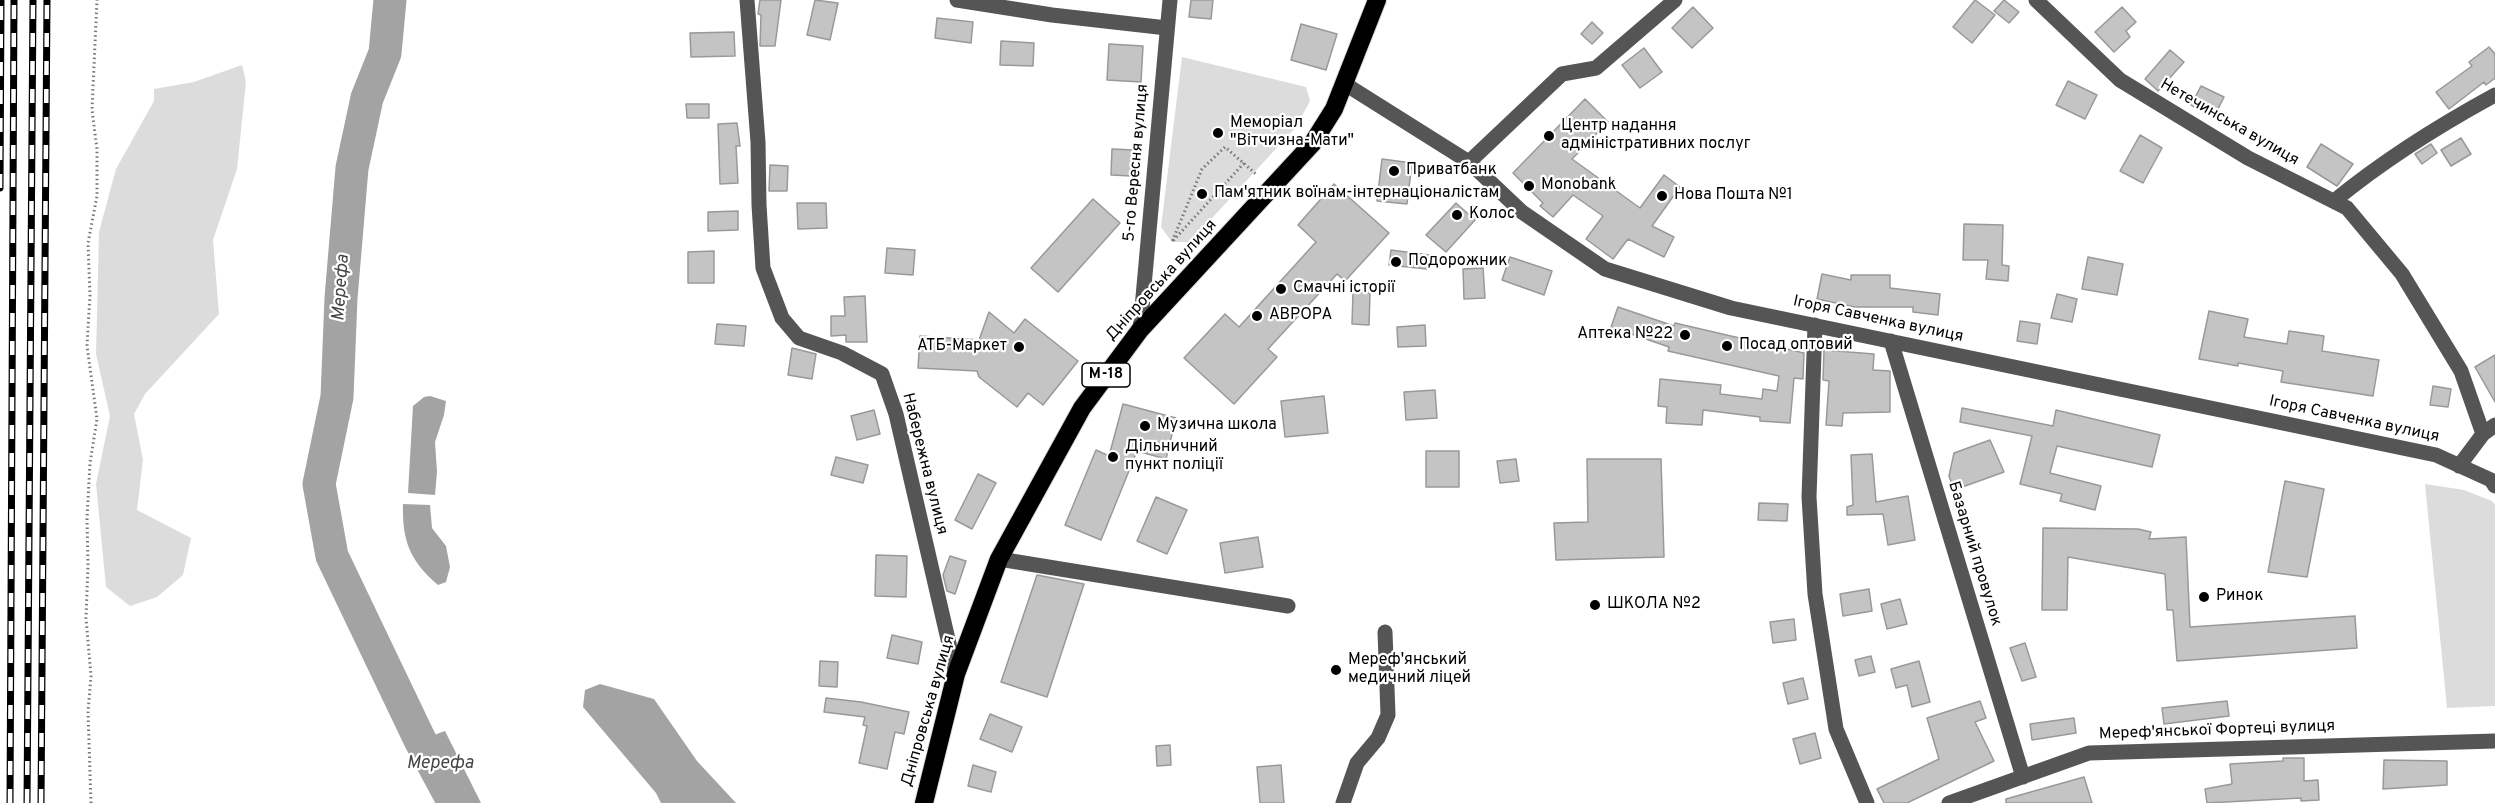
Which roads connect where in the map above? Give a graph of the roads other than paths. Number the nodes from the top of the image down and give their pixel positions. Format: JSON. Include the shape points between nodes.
{"nodes":[{"id":1,"x":747,"y":0,"type":"edge"},
{"id":2,"x":957,"y":0,"type":"edge"},
{"id":3,"x":1170,"y":0,"type":"edge"},
{"id":4,"x":1377,"y":0,"type":"edge"},
{"id":5,"x":1675,"y":0,"type":"edge"},
{"id":6,"x":2036,"y":0,"type":"edge"},
{"id":7,"x":1167,"y":28,"type":"junction"},
{"id":8,"x":1345,"y":84,"type":"junction"},
{"id":9,"x":2495,"y":95,"type":"edge"},
{"id":10,"x":1469,"y":162,"type":"junction"},
{"id":11,"x":2334,"y":201,"type":"junction"},
{"id":12,"x":1815,"y":325,"type":"junction"},
{"id":13,"x":1140,"y":330,"type":"junction"},
{"id":14,"x":1891,"y":341,"type":"junction"},
{"id":15,"x":2489,"y":430,"type":"edge"},
{"id":16,"x":2459,"y":466,"type":"junction"},
{"id":17,"x":2494,"y":482,"type":"edge"},
{"id":18,"x":999,"y":559,"type":"junction"},
{"id":19,"x":1288,"y":606,"type":"dead end"},
{"id":20,"x":1385,"y":632,"type":"dead end"},
{"id":21,"x":956,"y":674,"type":"junction"},
{"id":22,"x":2495,"y":741,"type":"edge"},
{"id":23,"x":2023,"y":777,"type":"junction"},
{"id":24,"x":924,"y":803,"type":"edge"},
{"id":25,"x":1343,"y":803,"type":"edge"},
{"id":26,"x":1867,"y":803,"type":"edge"},
{"id":27,"x":1949,"y":803,"type":"edge"}],
"edges":[{"from":1,"to":21,"type":"street","name":"Набережна вулиця","via":[[763,268],[782,318],[799,338],[842,353],[882,374],[896,414]]},
{"from":2,"to":7,"type":"street"},
{"from":3,"to":7,"type":"street","name":"5-го Вересня вулиця"},
{"from":4,"to":8,"type":"highway","name":"Дніпровська вулиця","number":"М-18"},
{"from":5,"to":10,"type":"street","via":[[1596,68],[1562,74]]},
{"from":6,"to":11,"type":"street","name":"Нетечинська вулиця","via":[[2120,80],[2247,158]]},
{"from":7,"to":13,"type":"street","name":"5-го Вересня вулиця"},
{"from":8,"to":10,"type":"street","name":"Ігоря Савченка вулиця"},
{"from":8,"to":13,"type":"highway","name":"Дніпровська вулиця","number":"М-18","via":[[1312,144]]},
{"from":9,"to":11,"type":"street","via":[[2434,129]]},
{"from":10,"to":12,"type":"street","name":"Ігоря Савченка вулиця","via":[[1522,212],[1605,269],[1731,308]]},
{"from":11,"to":15,"type":"street","name":"Нетечинська вулиця","via":[[2347,208],[2402,274],[2461,371]]},
{"from":12,"to":14,"type":"street","name":"Ігоря Савченка вулиця"},
{"from":12,"to":26,"type":"street","via":[[1809,497],[1815,594],[1836,729]]},
{"from":13,"to":18,"type":"highway","name":"Дніпровська вулиця","number":"М-18","via":[[1082,408]]},
{"from":14,"to":16,"type":"street","name":"Ігоря Савченка вулиця","via":[[2436,455]]},
{"from":14,"to":23,"type":"street","name":"Базарний провулок"},
{"from":15,"to":16,"type":"street"},
{"from":16,"to":17,"type":"street","name":"Ігоря Савченка вулиця"},
{"from":18,"to":19,"type":"street"},
{"from":18,"to":21,"type":"highway","name":"Дніпровська вулиця","number":"М-18"},
{"from":20,"to":25,"type":"street","via":[[1388,715],[1378,738],[1357,763]]},
{"from":21,"to":24,"type":"highway","name":"Дніпровська вулиця","number":"М-18"},
{"from":22,"to":23,"type":"street","name":"Мереф'янської Фортеці вулиця","via":[[2089,753]]},
{"from":23,"to":27,"type":"street","name":"Мереф'янської Фортеці вулиця"}]}
